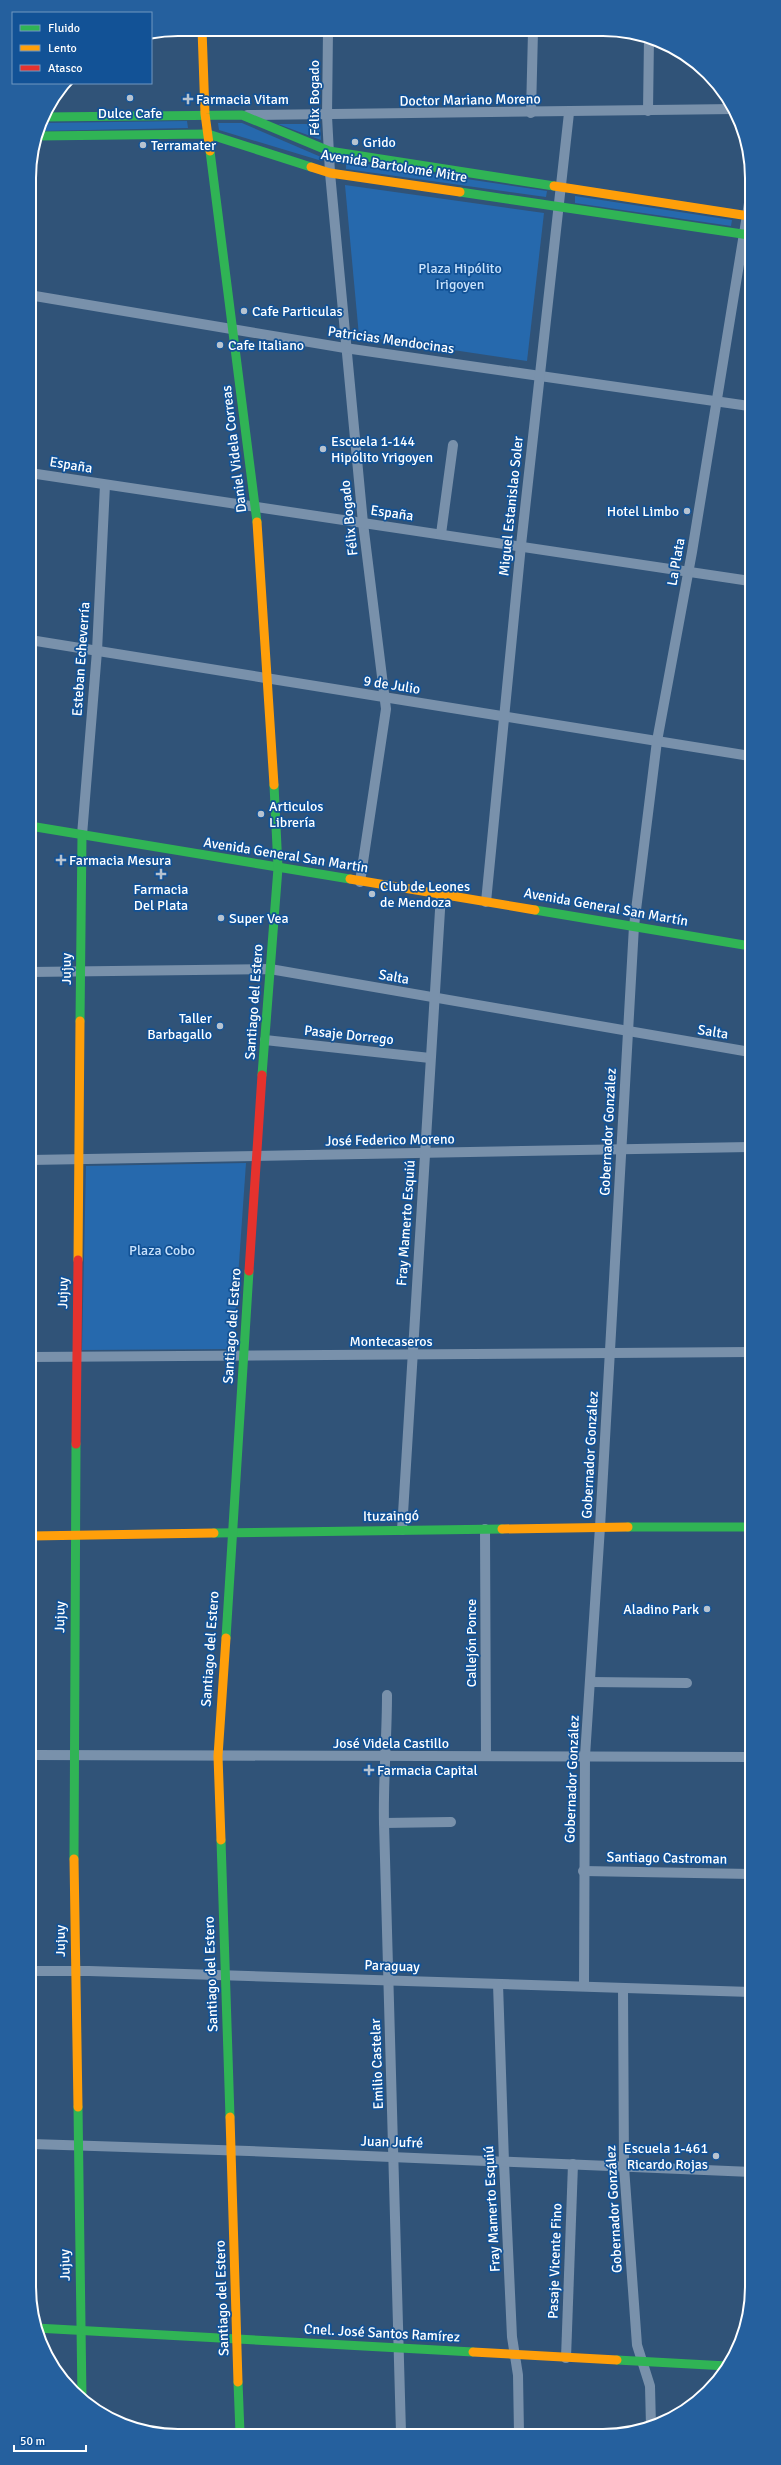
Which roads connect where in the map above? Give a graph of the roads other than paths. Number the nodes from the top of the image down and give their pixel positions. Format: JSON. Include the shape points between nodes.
{"nodes":[{"id":1,"x":202,"y":36,"type":"edge"},
{"id":2,"x":328,"y":36,"type":"edge"},
{"id":3,"x":533,"y":36,"type":"edge"},
{"id":4,"x":649,"y":44,"type":"edge"},
{"id":5,"x":727,"y":109,"type":"edge"},
{"id":6,"x":648,"y":111,"type":"junction"},
{"id":7,"x":531,"y":113,"type":"junction"},
{"id":8,"x":569,"y":113,"type":"junction"},
{"id":9,"x":205,"y":114,"type":"junction"},
{"id":10,"x":242,"y":115,"type":"junction"},
{"id":11,"x":327,"y":116,"type":"junction"},
{"id":12,"x":50,"y":117,"type":"edge"},
{"id":13,"x":208,"y":134,"type":"junction"},
{"id":14,"x":43,"y":136,"type":"edge"},
{"id":15,"x":329,"y":151,"type":"junction"},
{"id":16,"x":330,"y":173,"type":"junction"},
{"id":17,"x":560,"y":188,"type":"junction"},
{"id":18,"x":558,"y":206,"type":"junction"},
{"id":19,"x":745,"y":215,"type":"edge"},
{"id":20,"x":745,"y":235,"type":"edge"},
{"id":21,"x":745,"y":246,"type":"edge"},
{"id":22,"x":36,"y":296,"type":"edge"},
{"id":23,"x":234,"y":330,"type":"junction"},
{"id":24,"x":345,"y":348,"type":"junction"},
{"id":25,"x":539,"y":376,"type":"junction"},
{"id":26,"x":716,"y":401,"type":"junction"},
{"id":27,"x":745,"y":405,"type":"edge"},
{"id":28,"x":453,"y":445,"type":"dead end"},
{"id":29,"x":36,"y":474,"type":"edge"},
{"id":30,"x":105,"y":485,"type":"junction"},
{"id":31,"x":256,"y":508,"type":"junction"},
{"id":32,"x":363,"y":523,"type":"junction"},
{"id":33,"x":441,"y":534,"type":"junction"},
{"id":34,"x":521,"y":545,"type":"junction"},
{"id":35,"x":689,"y":570,"type":"junction"},
{"id":36,"x":745,"y":580,"type":"edge"},
{"id":37,"x":36,"y":641,"type":"edge"},
{"id":38,"x":97,"y":651,"type":"junction"},
{"id":39,"x":268,"y":677,"type":"junction"},
{"id":40,"x":385,"y":698,"type":"junction"},
{"id":41,"x":505,"y":716,"type":"junction"},
{"id":42,"x":657,"y":741,"type":"junction"},
{"id":43,"x":745,"y":755,"type":"edge"},
{"id":44,"x":36,"y":827,"type":"edge"},
{"id":45,"x":82,"y":835,"type":"junction"},
{"id":46,"x":278,"y":868,"type":"junction"},
{"id":47,"x":360,"y":882,"type":"junction"},
{"id":48,"x":441,"y":894,"type":"junction"},
{"id":49,"x":486,"y":902,"type":"junction"},
{"id":50,"x":634,"y":926,"type":"junction"},
{"id":51,"x":745,"y":945,"type":"edge"},
{"id":52,"x":270,"y":969,"type":"junction"},
{"id":53,"x":36,"y":972,"type":"edge"},
{"id":54,"x":80,"y":972,"type":"junction"},
{"id":55,"x":434,"y":998,"type":"junction"},
{"id":56,"x":628,"y":1032,"type":"junction"},
{"id":57,"x":265,"y":1040,"type":"junction"},
{"id":58,"x":745,"y":1051,"type":"edge"},
{"id":59,"x":430,"y":1058,"type":"junction"},
{"id":60,"x":745,"y":1147,"type":"edge"},
{"id":61,"x":621,"y":1148,"type":"junction"},
{"id":62,"x":425,"y":1153,"type":"junction"},
{"id":63,"x":256,"y":1158,"type":"junction"},
{"id":64,"x":36,"y":1160,"type":"edge"},
{"id":65,"x":79,"y":1160,"type":"junction"},
{"id":66,"x":609,"y":1352,"type":"junction"},
{"id":67,"x":745,"y":1352,"type":"edge"},
{"id":68,"x":245,"y":1354,"type":"junction"},
{"id":69,"x":412,"y":1355,"type":"junction"},
{"id":70,"x":36,"y":1357,"type":"edge"},
{"id":71,"x":77,"y":1357,"type":"junction"},
{"id":72,"x":600,"y":1527,"type":"junction"},
{"id":73,"x":745,"y":1527,"type":"edge"},
{"id":74,"x":485,"y":1529,"type":"junction"},
{"id":75,"x":402,"y":1530,"type":"junction"},
{"id":76,"x":232,"y":1533,"type":"junction"},
{"id":77,"x":75,"y":1535,"type":"junction"},
{"id":78,"x":36,"y":1536,"type":"edge"},
{"id":79,"x":590,"y":1682,"type":"junction"},
{"id":80,"x":687,"y":1683,"type":"dead end"},
{"id":81,"x":388,"y":1695,"type":"dead end"},
{"id":82,"x":36,"y":1755,"type":"edge"},
{"id":83,"x":73,"y":1756,"type":"junction"},
{"id":84,"x":218,"y":1756,"type":"junction"},
{"id":85,"x":486,"y":1756,"type":"junction"},
{"id":86,"x":585,"y":1756,"type":"junction"},
{"id":87,"x":384,"y":1757,"type":"junction"},
{"id":88,"x":745,"y":1757,"type":"edge"},
{"id":89,"x":451,"y":1822,"type":"dead end"},
{"id":90,"x":384,"y":1823,"type":"junction"},
{"id":91,"x":583,"y":1871,"type":"junction"},
{"id":92,"x":745,"y":1874,"type":"edge"},
{"id":93,"x":36,"y":1971,"type":"edge"},
{"id":94,"x":74,"y":1972,"type":"junction"},
{"id":95,"x":225,"y":1975,"type":"junction"},
{"id":96,"x":388,"y":1980,"type":"junction"},
{"id":97,"x":498,"y":1984,"type":"junction"},
{"id":98,"x":584,"y":1986,"type":"junction"},
{"id":99,"x":622,"y":1988,"type":"junction"},
{"id":100,"x":745,"y":1992,"type":"edge"},
{"id":101,"x":36,"y":2144,"type":"edge"},
{"id":102,"x":78,"y":2145,"type":"junction"},
{"id":103,"x":231,"y":2151,"type":"junction"},
{"id":104,"x":393,"y":2156,"type":"junction"},
{"id":105,"x":504,"y":2162,"type":"junction"},
{"id":106,"x":573,"y":2164,"type":"junction"},
{"id":107,"x":624,"y":2167,"type":"junction"},
{"id":108,"x":745,"y":2172,"type":"edge"},
{"id":109,"x":42,"y":2328,"type":"edge"},
{"id":110,"x":80,"y":2330,"type":"junction"},
{"id":111,"x":238,"y":2338,"type":"junction"},
{"id":112,"x":399,"y":2348,"type":"junction"},
{"id":113,"x":515,"y":2355,"type":"junction"},
{"id":114,"x":566,"y":2358,"type":"junction"},
{"id":115,"x":642,"y":2362,"type":"junction"},
{"id":116,"x":721,"y":2366,"type":"edge"},
{"id":117,"x":82,"y":2391,"type":"edge"},
{"id":118,"x":651,"y":2420,"type":"edge"},
{"id":119,"x":240,"y":2429,"type":"edge"},
{"id":120,"x":401,"y":2429,"type":"edge"},
{"id":121,"x":519,"y":2429,"type":"edge"}],
"edges":[{"from":1,"to":9,"type":"street","name":"Daniel Videla Correas"},
{"from":2,"to":11,"type":"street","name":"Félix Bogado"},
{"from":3,"to":7,"type":"street"},
{"from":4,"to":6,"type":"street"},
{"from":5,"to":6,"type":"street","name":"Doctor Mariano Moreno"},
{"from":6,"to":8,"type":"street","name":"Doctor Mariano Moreno"},
{"from":7,"to":8,"type":"street","name":"Doctor Mariano Moreno"},
{"from":7,"to":11,"type":"street","name":"Doctor Mariano Moreno"},
{"from":8,"to":17,"type":"street","name":"Miguel Estanislao Soler"},
{"from":9,"to":10,"type":"street","name":"Doctor Mariano Moreno"},
{"from":9,"to":12,"type":"street"},
{"from":9,"to":13,"type":"street","name":"Daniel Videla Correas"},
{"from":10,"to":11,"type":"street","name":"Doctor Mariano Moreno"},
{"from":10,"to":15,"type":"street","name":"Avenida Bartolomé Mitre"},
{"from":11,"to":15,"type":"street","name":"Félix Bogado"},
{"from":13,"to":14,"type":"street","name":"Avenida Bartolomé Mitre"},
{"from":13,"to":16,"type":"street","name":"Avenida Bartolomé Mitre"},
{"from":13,"to":23,"type":"street","name":"Daniel Videla Correas"},
{"from":15,"to":16,"type":"street","name":"Félix Bogado"},
{"from":15,"to":17,"type":"street","name":"Avenida Bartolomé Mitre"},
{"from":16,"to":18,"type":"street","name":"Avenida Bartolomé Mitre"},
{"from":16,"to":24,"type":"street","name":"Félix Bogado"},
{"from":17,"to":18,"type":"street","name":"Miguel Estanislao Soler"},
{"from":17,"to":19,"type":"street","name":"Avenida Bartolomé Mitre"},
{"from":18,"to":20,"type":"street","name":"Avenida Bartolomé Mitre"},
{"from":18,"to":25,"type":"street","name":"Miguel Estanislao Soler"},
{"from":21,"to":26,"type":"street","name":"La Plata"},
{"from":22,"to":23,"type":"street","name":"Patricias Mendocinas"},
{"from":23,"to":24,"type":"street","name":"Patricias Mendocinas"},
{"from":23,"to":31,"type":"street","name":"Daniel Videla Correas"},
{"from":24,"to":25,"type":"street","name":"Patricias Mendocinas"},
{"from":24,"to":32,"type":"street","name":"Félix Bogado"},
{"from":25,"to":26,"type":"street","name":"Patricias Mendocinas"},
{"from":25,"to":34,"type":"street","name":"Miguel Estanislao Soler"},
{"from":26,"to":27,"type":"street","name":"Patricias Mendocinas"},
{"from":26,"to":35,"type":"street","name":"La Plata"},
{"from":28,"to":33,"type":"street"},
{"from":29,"to":30,"type":"street","name":"España"},
{"from":30,"to":31,"type":"street","name":"España"},
{"from":30,"to":38,"type":"street","name":"Esteban Echeverría"},
{"from":31,"to":32,"type":"street","name":"España"},
{"from":31,"to":39,"type":"street","name":"Daniel Videla Correas"},
{"from":32,"to":33,"type":"street","name":"España"},
{"from":32,"to":40,"type":"street","name":"Félix Bogado"},
{"from":33,"to":34,"type":"street","name":"España"},
{"from":34,"to":35,"type":"street","name":"España"},
{"from":34,"to":41,"type":"street","name":"Miguel Estanislao Soler"},
{"from":35,"to":36,"type":"street","name":"España"},
{"from":35,"to":42,"type":"street","name":"La Plata"},
{"from":37,"to":38,"type":"street","name":"9 de Julio"},
{"from":38,"to":39,"type":"street","name":"9 de Julio"},
{"from":38,"to":45,"type":"street","name":"Esteban Echeverría"},
{"from":39,"to":40,"type":"street","name":"9 de Julio"},
{"from":39,"to":46,"type":"street","name":"Daniel Videla Correas"},
{"from":40,"to":41,"type":"street","name":"9 de Julio"},
{"from":40,"to":47,"type":"street","name":"Félix Bogado","via":[[386,709]]},
{"from":41,"to":42,"type":"street","name":"9 de Julio"},
{"from":41,"to":49,"type":"street","name":"Miguel Estanislao Soler"},
{"from":42,"to":43,"type":"street","name":"9 de Julio"},
{"from":42,"to":50,"type":"street","name":"La Plata"},
{"from":44,"to":45,"type":"street","name":"Avenida General San Martín"},
{"from":45,"to":46,"type":"street","name":"Avenida General San Martín"},
{"from":45,"to":54,"type":"street","name":"Jujuy"},
{"from":46,"to":47,"type":"street","name":"Avenida General San Martín"},
{"from":46,"to":52,"type":"street","name":"Santiago del Estero"},
{"from":47,"to":48,"type":"street","name":"Avenida General San Martín"},
{"from":48,"to":49,"type":"street","name":"Avenida General San Martín"},
{"from":48,"to":55,"type":"street","name":"Fray Mamerto Esquiú"},
{"from":49,"to":50,"type":"street","name":"Avenida General San Martín"},
{"from":50,"to":51,"type":"street","name":"Avenida General San Martín"},
{"from":50,"to":56,"type":"street","name":"Gobernador González"},
{"from":52,"to":54,"type":"street","name":"Salta"},
{"from":52,"to":55,"type":"street","name":"Salta"},
{"from":52,"to":57,"type":"street","name":"Santiago del Estero"},
{"from":53,"to":54,"type":"street","name":"Salta"},
{"from":54,"to":65,"type":"street","name":"Jujuy"},
{"from":55,"to":56,"type":"street","name":"Salta"},
{"from":55,"to":59,"type":"street","name":"Fray Mamerto Esquiú"},
{"from":56,"to":58,"type":"street","name":"Salta"},
{"from":56,"to":61,"type":"street","name":"Gobernador González"},
{"from":57,"to":59,"type":"street","name":"Pasaje Dorrego"},
{"from":57,"to":63,"type":"street","name":"Santiago del Estero"},
{"from":59,"to":62,"type":"street","name":"Fray Mamerto Esquiú"},
{"from":60,"to":61,"type":"street","name":"José Federico Moreno"},
{"from":61,"to":62,"type":"street","name":"José Federico Moreno"},
{"from":61,"to":66,"type":"street","name":"Gobernador González"},
{"from":62,"to":63,"type":"street","name":"José Federico Moreno"},
{"from":62,"to":69,"type":"street","name":"Fray Mamerto Esquiú"},
{"from":63,"to":65,"type":"street","name":"José Federico Moreno"},
{"from":63,"to":68,"type":"street","name":"Santiago del Estero"},
{"from":64,"to":65,"type":"street","name":"José Federico Moreno"},
{"from":65,"to":71,"type":"street","name":"Jujuy"},
{"from":66,"to":67,"type":"street","name":"Montecaseros"},
{"from":66,"to":69,"type":"street","name":"Montecaseros"},
{"from":66,"to":72,"type":"street","name":"Gobernador González"},
{"from":68,"to":69,"type":"street","name":"Montecaseros"},
{"from":68,"to":71,"type":"street","name":"Montecaseros"},
{"from":68,"to":76,"type":"street","name":"Santiago del Estero"},
{"from":69,"to":75,"type":"street","name":"Fray Mamerto Esquiú"},
{"from":70,"to":71,"type":"street","name":"Montecaseros"},
{"from":71,"to":77,"type":"street","name":"Jujuy"},
{"from":72,"to":73,"type":"street","name":"Ituzaingó"},
{"from":72,"to":74,"type":"street","name":"Ituzaingó"},
{"from":72,"to":79,"type":"street","name":"Gobernador González"},
{"from":74,"to":75,"type":"street","name":"Ituzaingó"},
{"from":74,"to":85,"type":"street","name":"Callejón Ponce"},
{"from":75,"to":76,"type":"street","name":"Ituzaingó"},
{"from":76,"to":77,"type":"street","name":"Ituzaingó"},
{"from":76,"to":84,"type":"street","name":"Santiago del Estero"},
{"from":77,"to":78,"type":"street","name":"Ituzaingó"},
{"from":77,"to":83,"type":"street","name":"Jujuy"},
{"from":79,"to":80,"type":"street"},
{"from":79,"to":86,"type":"street","name":"Gobernador González"},
{"from":81,"to":87,"type":"street","name":"Emilio Castelar"},
{"from":82,"to":83,"type":"street","name":"José Videla Castillo"},
{"from":83,"to":84,"type":"street","name":"José Videla Castillo"},
{"from":83,"to":94,"type":"street","name":"Jujuy"},
{"from":84,"to":87,"type":"street","name":"José Videla Castillo"},
{"from":84,"to":95,"type":"street","name":"Santiago del Estero"},
{"from":85,"to":86,"type":"street","name":"José Videla Castillo"},
{"from":85,"to":87,"type":"street","name":"José Videla Castillo"},
{"from":86,"to":88,"type":"street","name":"José Videla Castillo"},
{"from":86,"to":91,"type":"street","name":"Gobernador González"},
{"from":87,"to":90,"type":"street","name":"Emilio Castelar"},
{"from":89,"to":90,"type":"street"},
{"from":90,"to":96,"type":"street","name":"Emilio Castelar"},
{"from":91,"to":92,"type":"street","name":"Santiago Castroman"},
{"from":91,"to":98,"type":"street","name":"Gobernador González"},
{"from":93,"to":94,"type":"street","name":"Paraguay"},
{"from":94,"to":95,"type":"street","name":"Paraguay"},
{"from":94,"to":102,"type":"street","name":"Jujuy"},
{"from":95,"to":96,"type":"street","name":"Paraguay"},
{"from":95,"to":103,"type":"street","name":"Santiago del Estero"},
{"from":96,"to":97,"type":"street","name":"Paraguay"},
{"from":96,"to":104,"type":"street","name":"Emilio Castelar"},
{"from":97,"to":98,"type":"street","name":"Paraguay"},
{"from":97,"to":105,"type":"street","name":"Fray Mamerto Esquiú"},
{"from":98,"to":99,"type":"street","name":"Paraguay"},
{"from":99,"to":100,"type":"street","name":"Paraguay"},
{"from":99,"to":107,"type":"street","name":"Gobernador González"},
{"from":101,"to":102,"type":"street","name":"Juan Jufré"},
{"from":102,"to":103,"type":"street","name":"Juan Jufré"},
{"from":102,"to":110,"type":"street","name":"Jujuy"},
{"from":103,"to":104,"type":"street","name":"Juan Jufré"},
{"from":103,"to":111,"type":"street","name":"Santiago del Estero"},
{"from":104,"to":105,"type":"street","name":"Juan Jufré"},
{"from":104,"to":112,"type":"street","name":"Emilio Castelar"},
{"from":105,"to":106,"type":"street","name":"Juan Jufré"},
{"from":105,"to":113,"type":"street","name":"Fray Mamerto Esquiú"},
{"from":106,"to":107,"type":"street","name":"Juan Jufré"},
{"from":106,"to":114,"type":"street","name":"Pasaje Vicente Fino"},
{"from":107,"to":108,"type":"street","name":"Juan Jufré"},
{"from":107,"to":115,"type":"street","name":"Gobernador González","via":[[637,2345]]},
{"from":109,"to":110,"type":"street","name":"Cnel. José Santos Ramírez"},
{"from":110,"to":111,"type":"street","name":"Cnel. José Santos Ramírez"},
{"from":110,"to":117,"type":"street","name":"Jujuy"},
{"from":111,"to":112,"type":"street","name":"Cnel. José Santos Ramírez"},
{"from":111,"to":119,"type":"street","name":"Santiago del Estero"},
{"from":112,"to":113,"type":"street","name":"Cnel. José Santos Ramírez"},
{"from":112,"to":120,"type":"street","name":"Emilio Castelar"},
{"from":113,"to":114,"type":"street","name":"Cnel. José Santos Ramírez"},
{"from":113,"to":121,"type":"street","name":"Fray Mamerto Esquiú"},
{"from":114,"to":115,"type":"street","name":"Cnel. José Santos Ramírez"},
{"from":115,"to":116,"type":"street","name":"Cnel. José Santos Ramírez"},
{"from":115,"to":118,"type":"street","name":"Gobernador González","via":[[650,2386]]}]}
